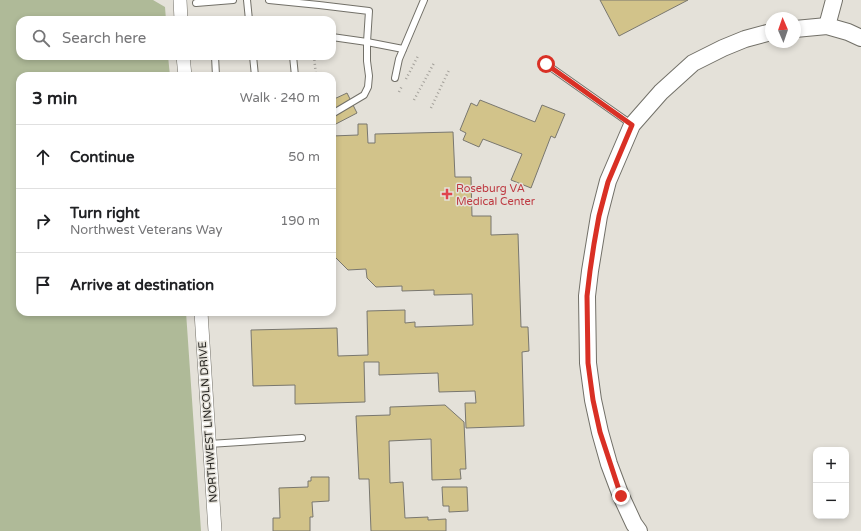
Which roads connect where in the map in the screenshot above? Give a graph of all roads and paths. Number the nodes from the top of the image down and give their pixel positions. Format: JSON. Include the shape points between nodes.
{"nodes":[{"id":1,"x":180,"y":0,"type":"edge"},
{"id":2,"x":233,"y":0,"type":"edge"},
{"id":3,"x":247,"y":0,"type":"edge"},
{"id":4,"x":269,"y":0,"type":"edge"},
{"id":5,"x":424,"y":0,"type":"edge"},
{"id":6,"x":834,"y":0,"type":"edge"},
{"id":7,"x":196,"y":3,"type":"dead end"},
{"id":8,"x":181,"y":16,"type":"edge"},
{"id":9,"x":249,"y":16,"type":"edge"},
{"id":10,"x":827,"y":26,"type":"junction"},
{"id":11,"x":801,"y":28,"type":"edge"},
{"id":12,"x":765,"y":34,"type":"edge"},
{"id":13,"x":336,"y":38,"type":"edge"},
{"id":14,"x":861,"y":38,"type":"edge"},
{"id":15,"x":367,"y":42,"type":"junction"},
{"id":16,"x":403,"y":49,"type":"junction"},
{"id":17,"x":418,"y":56,"type":"dead end"},
{"id":18,"x":184,"y":60,"type":"edge"},
{"id":19,"x":215,"y":60,"type":"edge"},
{"id":20,"x":253,"y":60,"type":"edge"},
{"id":21,"x":293,"y":60,"type":"edge"},
{"id":22,"x":314,"y":60,"type":"edge"},
{"id":23,"x":434,"y":63,"type":"dead end"},
{"id":24,"x":546,"y":64,"type":"dead end"},
{"id":25,"x":449,"y":70,"type":"dead end"},
{"id":26,"x":185,"y":72,"type":"edge"},
{"id":27,"x":216,"y":72,"type":"edge"},
{"id":28,"x":255,"y":72,"type":"edge"},
{"id":29,"x":295,"y":72,"type":"edge"},
{"id":30,"x":316,"y":72,"type":"edge"},
{"id":31,"x":395,"y":78,"type":"dead end"},
{"id":32,"x":399,"y":92,"type":"dead end"},
{"id":33,"x":414,"y":100,"type":"dead end"},
{"id":34,"x":430,"y":108,"type":"dead end"},
{"id":35,"x":336,"y":112,"type":"edge"},
{"id":36,"x":632,"y":125,"type":"junction"},
{"id":37,"x":201,"y":316,"type":"edge"},
{"id":38,"x":302,"y":438,"type":"dead end"},
{"id":39,"x":209,"y":444,"type":"junction"},
{"id":40,"x":215,"y":531,"type":"edge"},
{"id":41,"x":639,"y":531,"type":"edge"}],
"edges":[{"from":1,"to":8,"type":"street"},
{"from":2,"to":7,"type":"lane"},
{"from":3,"to":9,"type":"lane"},
{"from":4,"to":15,"type":"lane","via":[[369,11]]},
{"from":5,"to":16,"type":"lane"},
{"from":6,"to":10,"type":"street"},
{"from":10,"to":11,"type":"street"},
{"from":10,"to":14,"type":"street"},
{"from":12,"to":36,"type":"street","via":[[745,39],[693,63],[661,92]]},
{"from":13,"to":15,"type":"lane"},
{"from":15,"to":16,"type":"lane"},
{"from":15,"to":35,"type":"lane","via":[[368,87],[364,95]]},
{"from":16,"to":31,"type":"lane"},
{"from":17,"to":32,"type":"path"},
{"from":18,"to":26,"type":"street"},
{"from":19,"to":27,"type":"lane"},
{"from":20,"to":28,"type":"lane"},
{"from":21,"to":29,"type":"lane"},
{"from":22,"to":30,"type":"path"},
{"from":23,"to":33,"type":"path"},
{"from":24,"to":36,"type":"lane"},
{"from":25,"to":34,"type":"path"},
{"from":36,"to":41,"type":"street","via":[[608,182],[599,216],[587,296],[588,363],[593,400],[609,464],[621,496]]},
{"from":37,"to":39,"type":"street","name":"NORTHWEST LINCOLN DRIVE"},
{"from":38,"to":39,"type":"lane"},
{"from":39,"to":40,"type":"street","name":"NORTHWEST LINCOLN DRIVE"}]}
